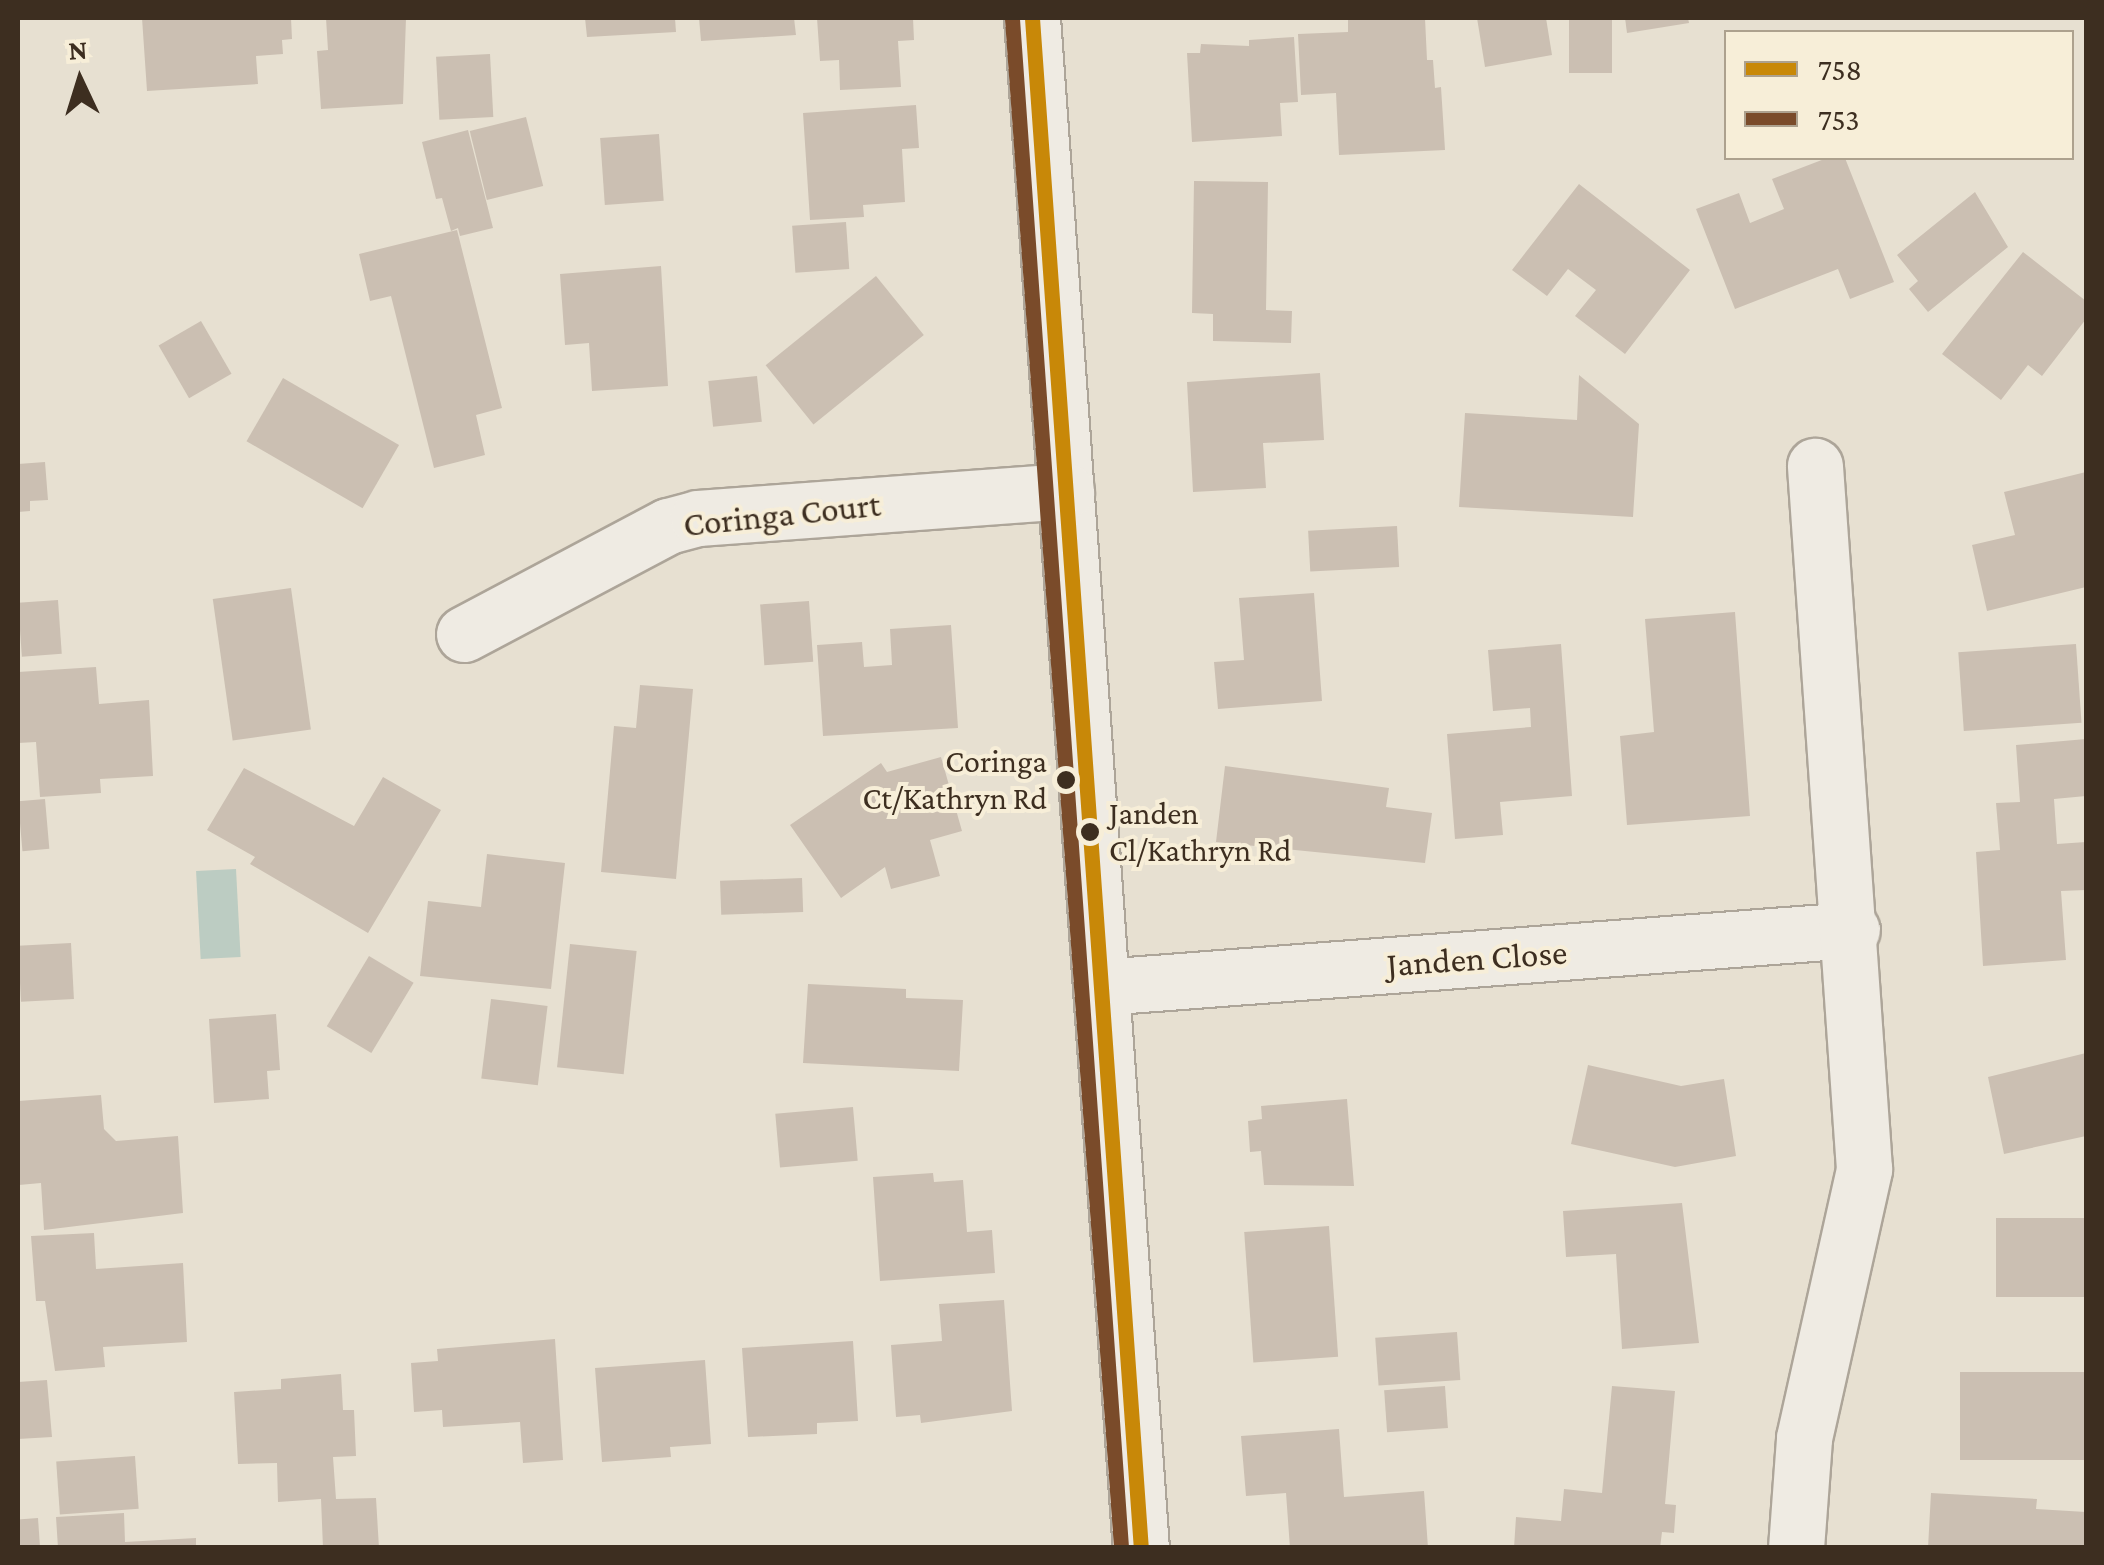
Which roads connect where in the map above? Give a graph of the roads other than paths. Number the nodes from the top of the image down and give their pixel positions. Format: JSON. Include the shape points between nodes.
{"nodes":[{"id":1,"x":1032,"y":18,"type":"edge"},
{"id":2,"x":1815,"y":466,"type":"dead end"},
{"id":3,"x":1066,"y":492,"type":"junction"},
{"id":4,"x":464,"y":634,"type":"dead end"},
{"id":5,"x":1852,"y":930,"type":"junction"},
{"id":6,"x":1102,"y":987,"type":"junction"},
{"id":7,"x":1140,"y":1548,"type":"edge"},
{"id":8,"x":1796,"y":1548,"type":"edge"}],
"edges":[{"from":1,"to":3,"type":"street"},
{"from":2,"to":5,"type":"street"},
{"from":3,"to":4,"type":"street","name":"Coringa Court","via":[[698,518],[668,526]]},
{"from":3,"to":6,"type":"street"},
{"from":5,"to":6,"type":"street","name":"Janden Close"},
{"from":5,"to":8,"type":"street","via":[[1864,1125],[1861,1203],[1804,1438]]},
{"from":6,"to":7,"type":"street"}]}
